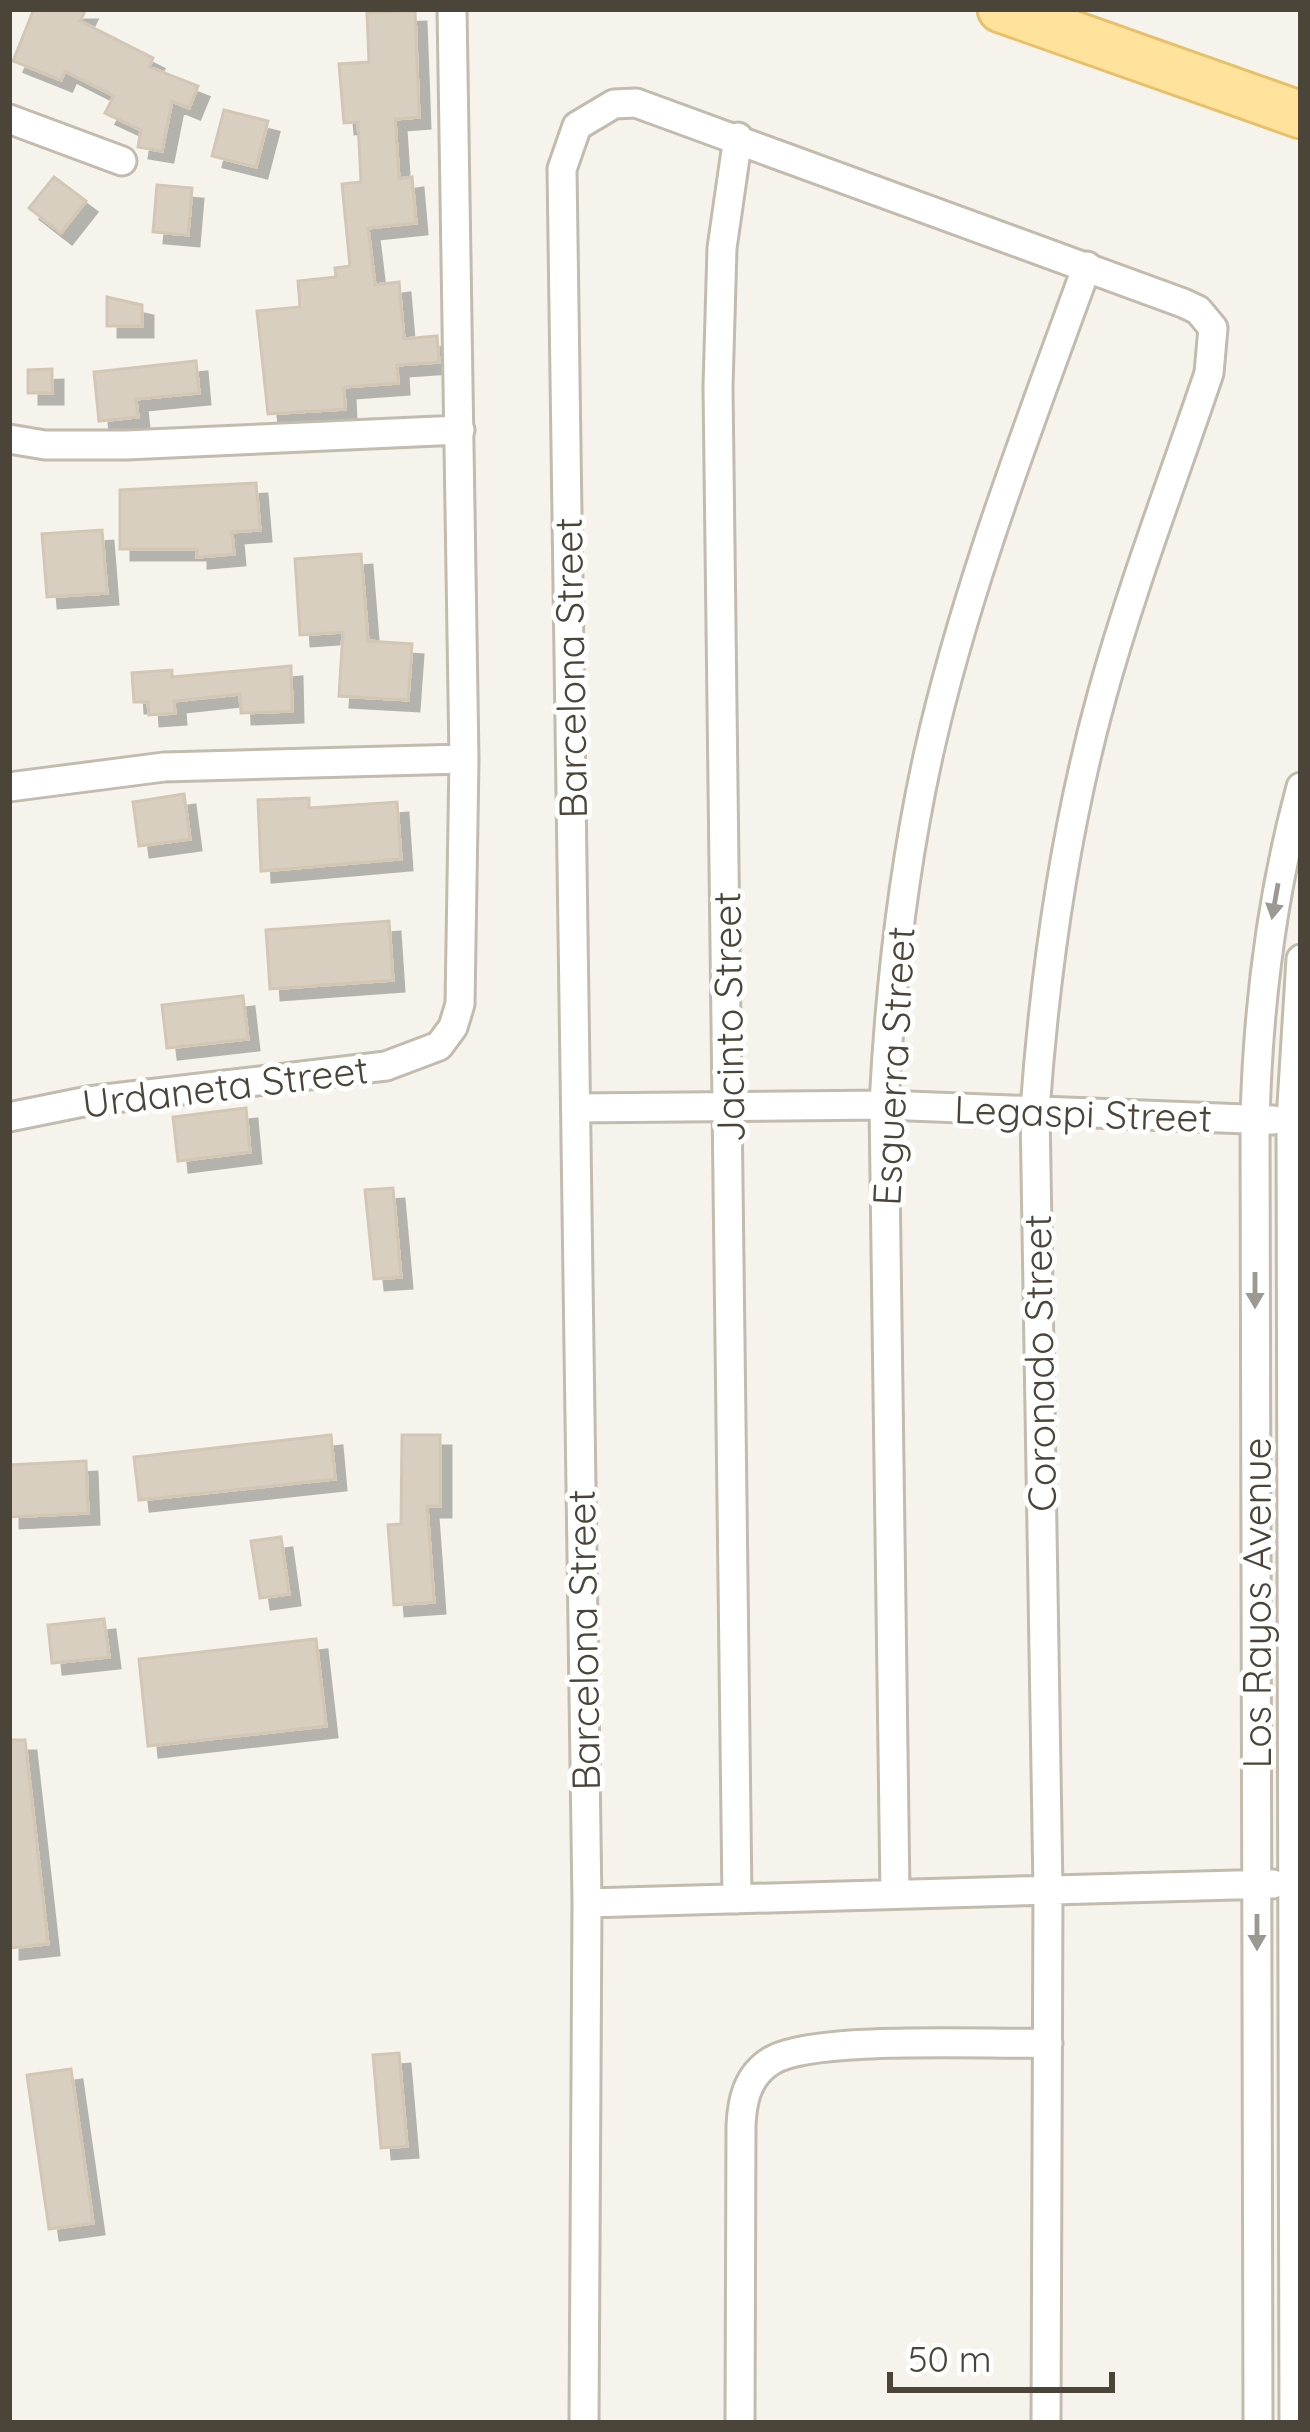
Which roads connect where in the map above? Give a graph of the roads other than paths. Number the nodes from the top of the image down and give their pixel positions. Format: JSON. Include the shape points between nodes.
{"nodes":[{"id":1,"x":452,"y":9,"type":"edge"},
{"id":2,"x":1001,"y":9,"type":"edge"},
{"id":3,"x":1301,"y":115,"type":"edge"},
{"id":4,"x":9,"y":119,"type":"edge"},
{"id":5,"x":738,"y":137,"type":"junction"},
{"id":6,"x":122,"y":161,"type":"dead end"},
{"id":7,"x":1087,"y":266,"type":"junction"},
{"id":8,"x":1214,"y":328,"type":"joint"},
{"id":9,"x":460,"y":430,"type":"junction"},
{"id":10,"x":9,"y":439,"type":"edge"},
{"id":11,"x":464,"y":759,"type":"junction"},
{"id":12,"x":9,"y":787,"type":"edge"},
{"id":13,"x":1301,"y":787,"type":"edge"},
{"id":14,"x":1301,"y":959,"type":"edge"},
{"id":15,"x":730,"y":1104,"type":"junction"},
{"id":16,"x":884,"y":1105,"type":"junction"},
{"id":17,"x":576,"y":1108,"type":"junction"},
{"id":18,"x":1035,"y":1110,"type":"junction"},
{"id":19,"x":9,"y":1117,"type":"edge"},
{"id":20,"x":1255,"y":1119,"type":"junction"},
{"id":21,"x":1296,"y":1121,"type":"edge"},
{"id":22,"x":1297,"y":1883,"type":"edge"},
{"id":23,"x":1256,"y":1884,"type":"junction"},
{"id":24,"x":1048,"y":1890,"type":"junction"},
{"id":25,"x":895,"y":1894,"type":"junction"},
{"id":26,"x":737,"y":1899,"type":"junction"},
{"id":27,"x":587,"y":1903,"type":"junction"},
{"id":28,"x":1048,"y":2043,"type":"junction"},
{"id":29,"x":584,"y":2423,"type":"edge"},
{"id":30,"x":740,"y":2423,"type":"edge"},
{"id":31,"x":1046,"y":2423,"type":"edge"},
{"id":32,"x":1258,"y":2423,"type":"edge"},
{"id":33,"x":1294,"y":2423,"type":"edge"}],
"edges":[{"from":1,"to":9,"type":"street"},
{"from":2,"to":3,"type":"main road"},
{"from":4,"to":6,"type":"street"},
{"from":5,"to":7,"type":"street","name":"Barcelona Street"},
{"from":5,"to":15,"type":"street","name":"Jacinto Street","via":[[718,311]]},
{"from":5,"to":17,"type":"street","name":"Barcelona Street","via":[[636,103],[593,113],[566,146]]},
{"from":7,"to":8,"type":"street","name":"Barcelona Street","via":[[1198,310]]},
{"from":7,"to":16,"type":"street","name":"Esguerra Street","via":[[929,749],[889,993]]},
{"from":8,"to":18,"type":"street","name":"Coronado Street","via":[[1209,373],[1102,694],[1079,794]]},
{"from":9,"to":10,"type":"street","via":[[125,445]]},
{"from":9,"to":11,"type":"street"},
{"from":11,"to":12,"type":"street","via":[[164,767]]},
{"from":11,"to":19,"type":"street","name":"Urdaneta Street","via":[[460,1004],[439,1046],[351,1072]]},
{"from":13,"to":20,"type":"street","name":"Los Rayos Avenue","one_way":true,"via":[[1263,969]]},
{"from":14,"to":21,"type":"street","name":"Los Rayos Avenue"},
{"from":15,"to":16,"type":"street","name":"Legaspi Street"},
{"from":15,"to":17,"type":"street","name":"Legaspi Street"},
{"from":15,"to":26,"type":"street","name":"Jacinto Street"},
{"from":16,"to":18,"type":"street","name":"Legaspi Street"},
{"from":16,"to":25,"type":"street","name":"Esguerra Street"},
{"from":17,"to":27,"type":"street","name":"Barcelona Street"},
{"from":18,"to":20,"type":"street","name":"Legaspi Street"},
{"from":18,"to":24,"type":"street","name":"Coronado Street"},
{"from":20,"to":21,"type":"street","name":"Legaspi Street"},
{"from":20,"to":23,"type":"street","name":"Los Rayos Avenue","one_way":true},
{"from":21,"to":22,"type":"street","name":"Los Rayos Avenue"},
{"from":22,"to":23,"type":"street"},
{"from":22,"to":33,"type":"street","name":"Los Rayos Avenue"},
{"from":23,"to":24,"type":"street"},
{"from":23,"to":32,"type":"street","name":"Los Rayos Avenue","one_way":true},
{"from":24,"to":25,"type":"street"},
{"from":24,"to":28,"type":"street","name":"Coronado Street"},
{"from":25,"to":26,"type":"street"},
{"from":26,"to":27,"type":"street"},
{"from":27,"to":29,"type":"street","name":"Barcelona Street"},
{"from":28,"to":30,"type":"street","via":[[814,2049],[758,2072],[741,2126]]},
{"from":28,"to":31,"type":"street","name":"Coronado Street"}]}
